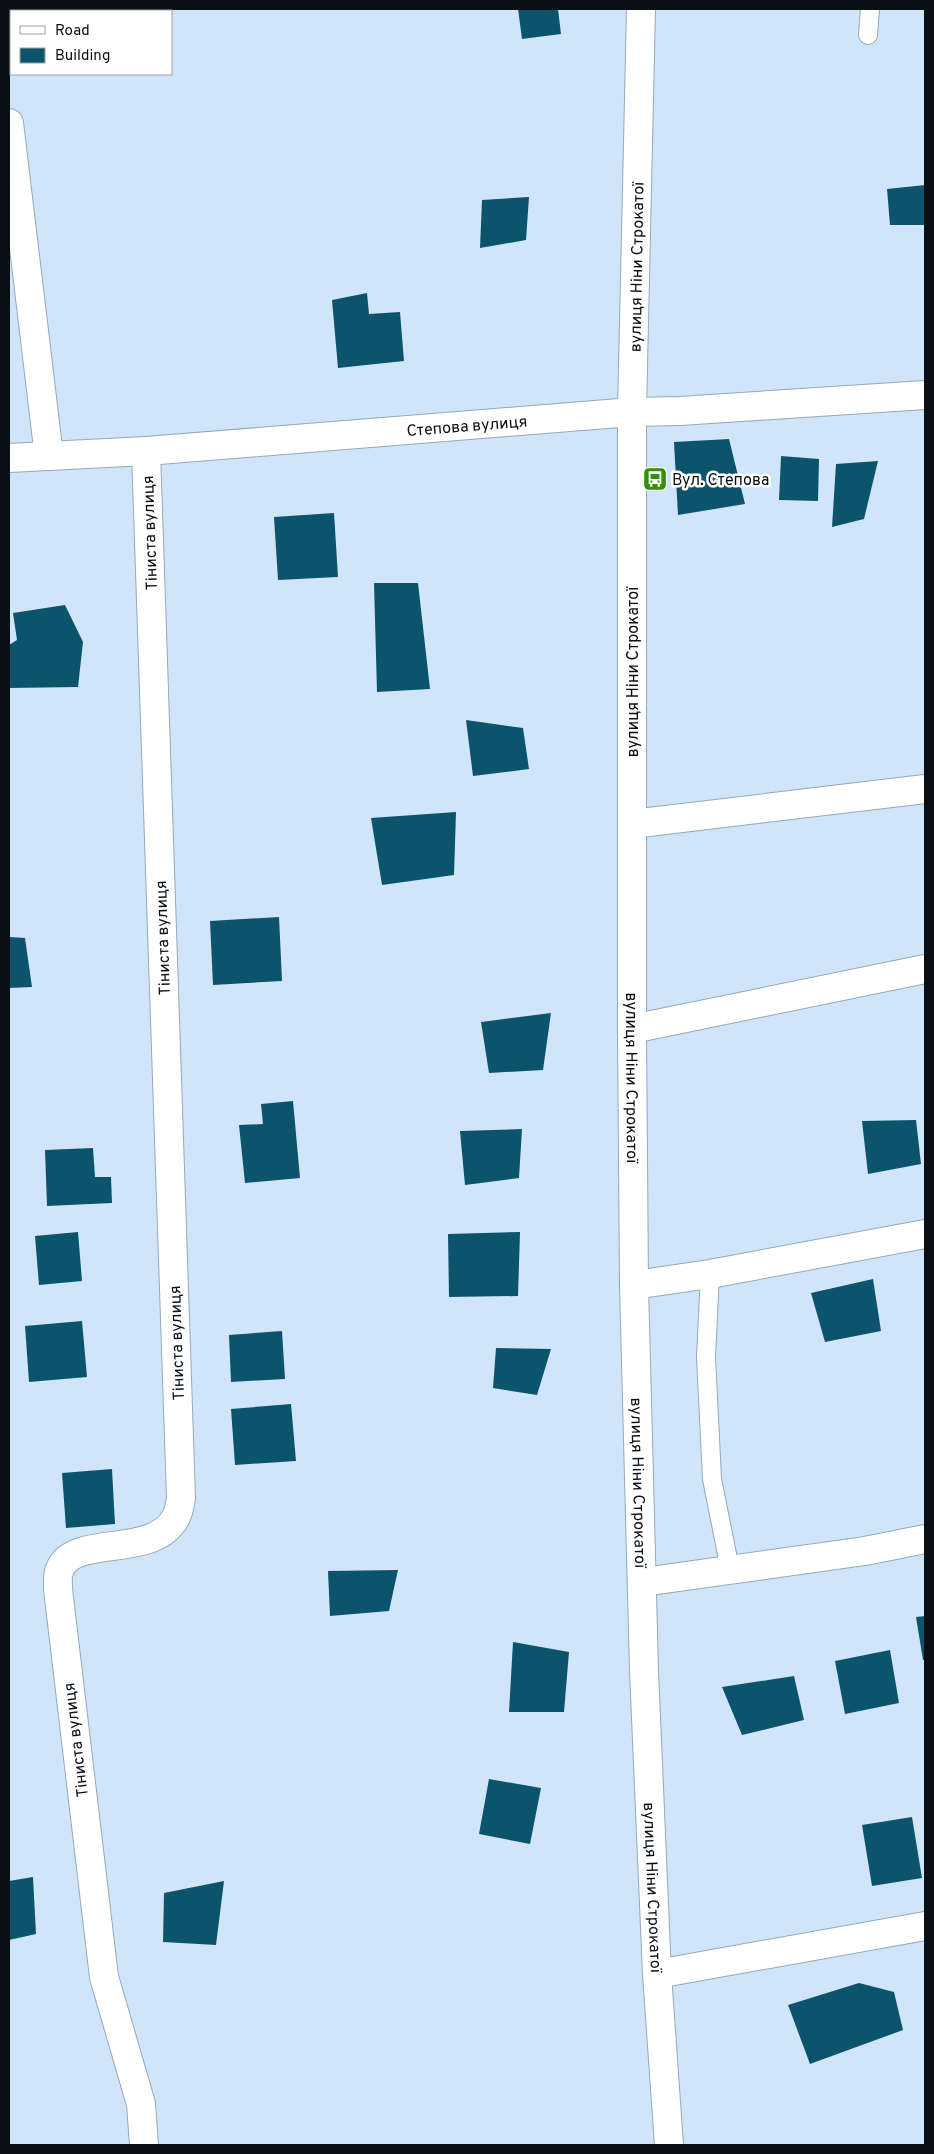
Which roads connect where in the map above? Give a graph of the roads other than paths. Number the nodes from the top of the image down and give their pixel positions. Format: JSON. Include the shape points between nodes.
{"nodes":[{"id":1,"x":642,"y":9,"type":"edge"},
{"id":2,"x":870,"y":9,"type":"edge"},
{"id":3,"x":868,"y":35,"type":"dead end"},
{"id":4,"x":9,"y":123,"type":"edge"},
{"id":5,"x":925,"y":395,"type":"edge"},
{"id":6,"x":632,"y":412,"type":"junction"},
{"id":7,"x":146,"y":450,"type":"junction"},
{"id":8,"x":49,"y":456,"type":"junction"},
{"id":9,"x":9,"y":458,"type":"edge"},
{"id":10,"x":925,"y":789,"type":"edge"},
{"id":11,"x":632,"y":824,"type":"junction"},
{"id":12,"x":925,"y":969,"type":"edge"},
{"id":13,"x":632,"y":1029,"type":"junction"},
{"id":14,"x":925,"y":1234,"type":"edge"},
{"id":15,"x":710,"y":1274,"type":"junction"},
{"id":16,"x":634,"y":1285,"type":"junction"},
{"id":17,"x":925,"y":1540,"type":"edge"},
{"id":18,"x":730,"y":1569,"type":"junction"},
{"id":19,"x":643,"y":1582,"type":"junction"},
{"id":20,"x":925,"y":1926,"type":"edge"},
{"id":21,"x":657,"y":1974,"type":"junction"},
{"id":22,"x":144,"y":2145,"type":"edge"},
{"id":23,"x":669,"y":2145,"type":"edge"}],
"edges":[{"from":1,"to":6,"type":"street","name":"вулиця Ніни Строкатої"},
{"from":2,"to":3,"type":"lane"},
{"from":4,"to":8,"type":"street"},
{"from":5,"to":6,"type":"street","name":"Степова вулиця"},
{"from":6,"to":7,"type":"street","name":"Степова вулиця"},
{"from":6,"to":11,"type":"street","name":"вулиця Ніни Строкатої"},
{"from":7,"to":8,"type":"street","name":"Степова вулиця"},
{"from":7,"to":22,"type":"street","name":"Тіниста вулиця","via":[[181,1498],[176,1518],[162,1533],[140,1542],[72,1556],[60,1569],[58,1589],[104,1977],[141,2104]]},
{"from":8,"to":9,"type":"street","name":"Степова вулиця"},
{"from":10,"to":11,"type":"street"},
{"from":11,"to":13,"type":"street","name":"вулиця Ніни Строкатої"},
{"from":12,"to":13,"type":"street"},
{"from":13,"to":16,"type":"street","name":"вулиця Ніни Строкатої"},
{"from":14,"to":15,"type":"street"},
{"from":15,"to":16,"type":"street"},
{"from":15,"to":18,"type":"lane","via":[[706,1357],[711,1470]]},
{"from":16,"to":19,"type":"street","name":"вулиця Ніни Строкатої"},
{"from":17,"to":18,"type":"street"},
{"from":18,"to":19,"type":"street"},
{"from":19,"to":21,"type":"street","name":"вулиця Ніни Строкатої"},
{"from":20,"to":21,"type":"street"},
{"from":21,"to":23,"type":"street","name":"вулиця Ніни Строкатої"}]}
